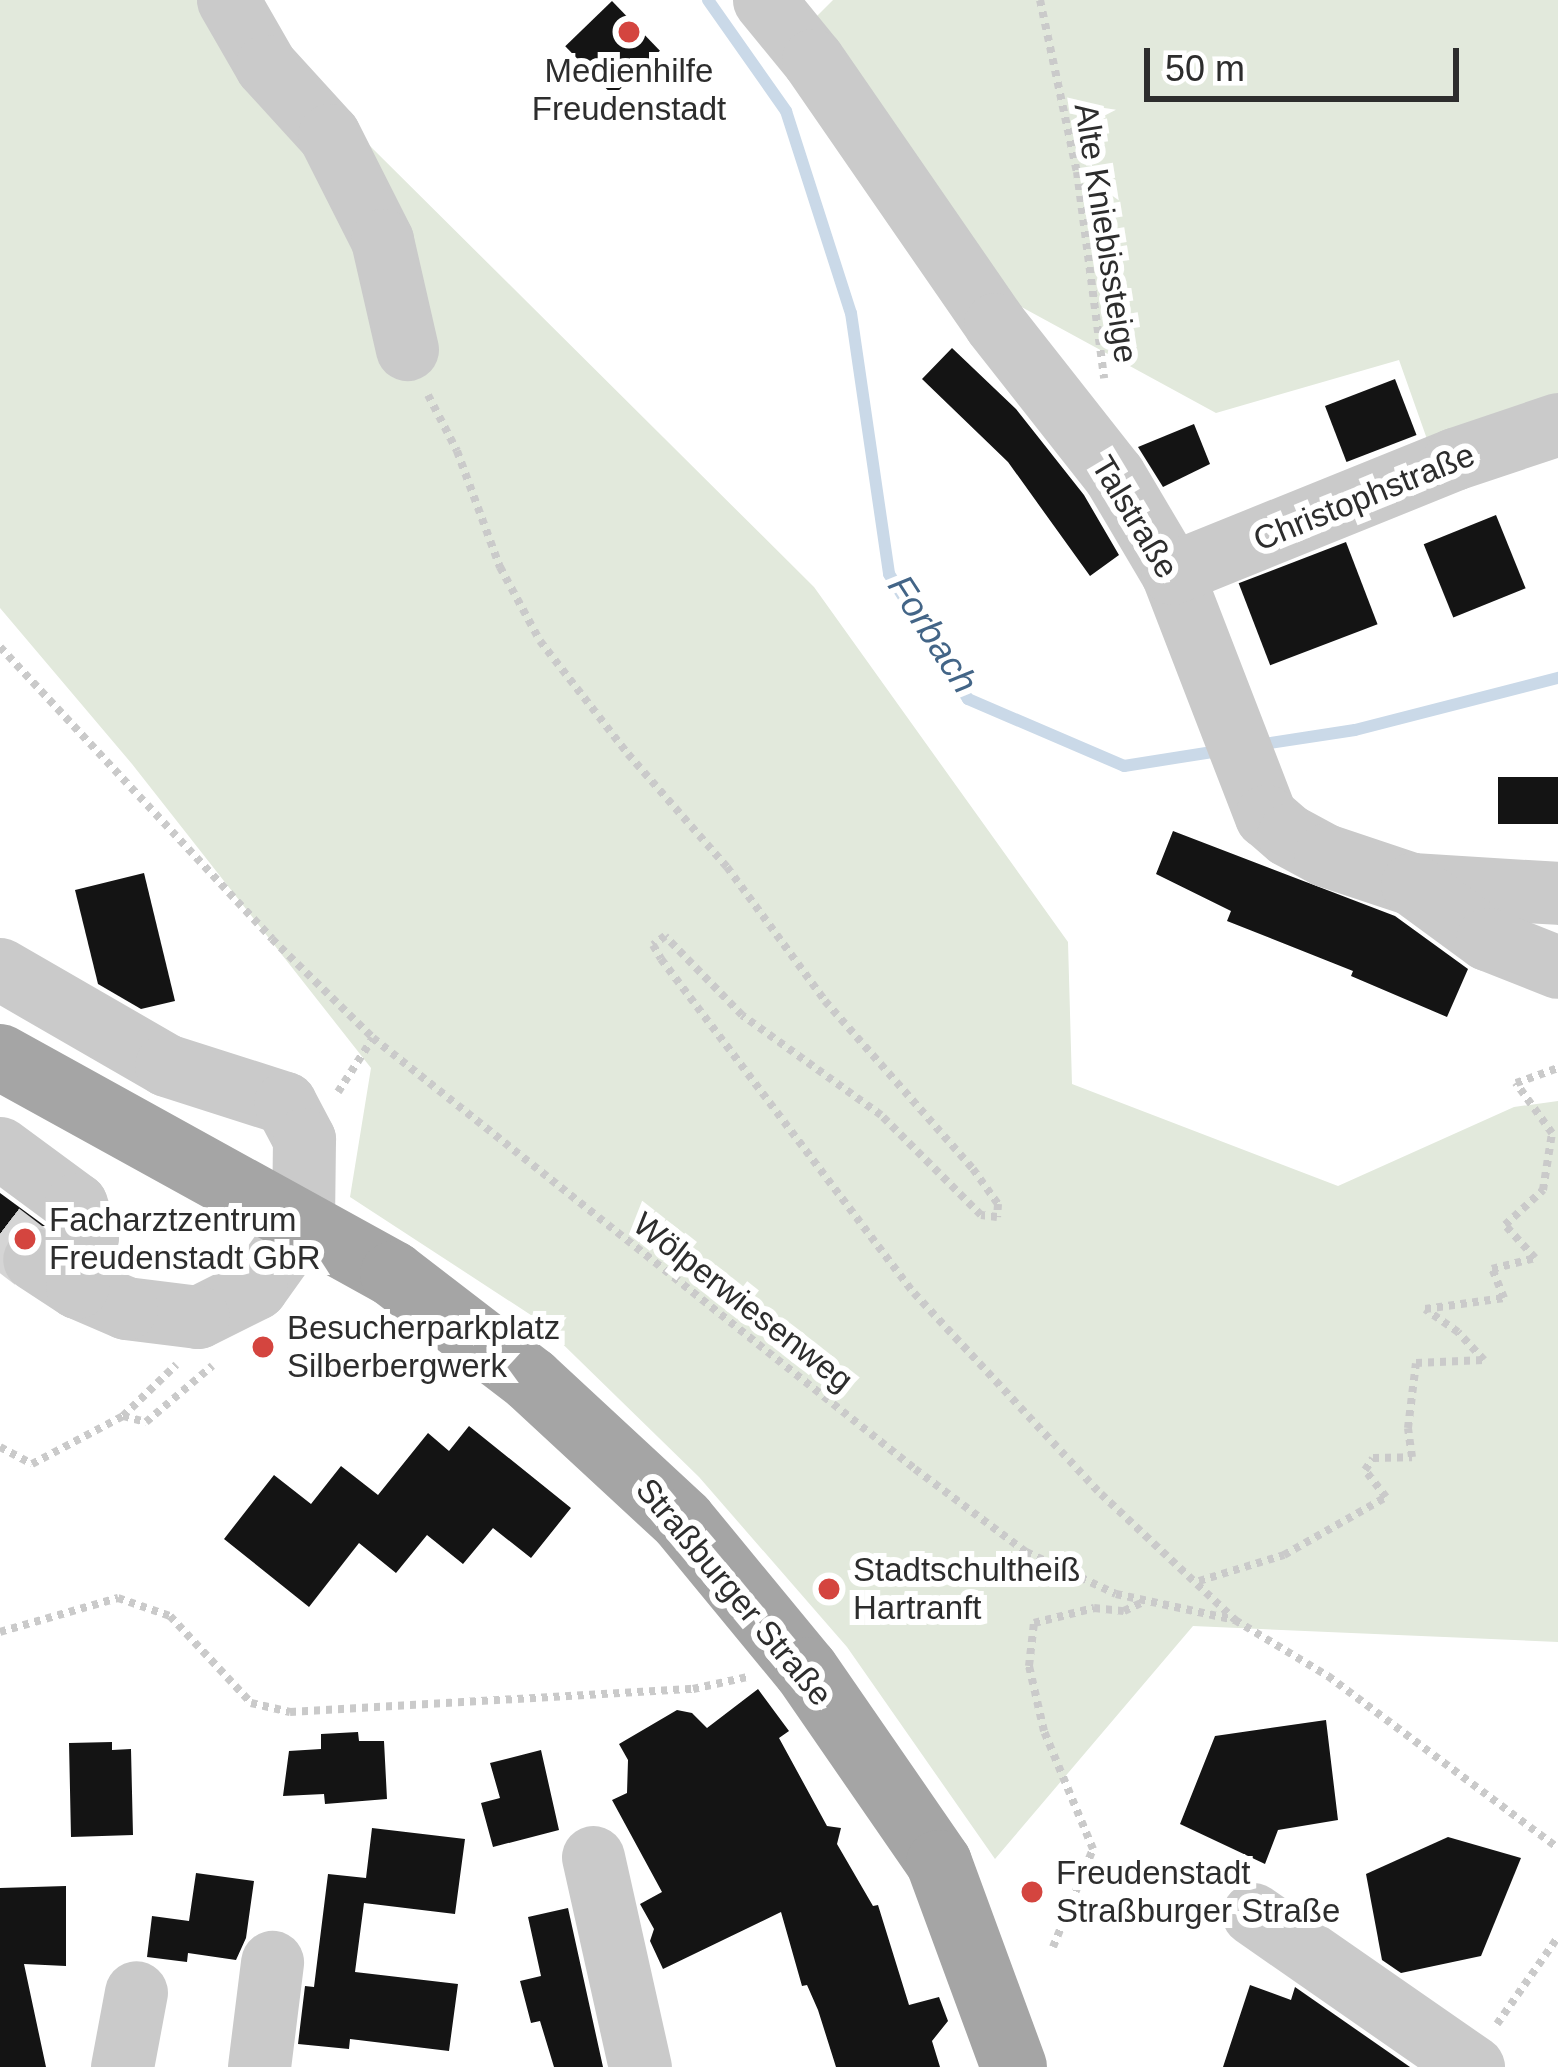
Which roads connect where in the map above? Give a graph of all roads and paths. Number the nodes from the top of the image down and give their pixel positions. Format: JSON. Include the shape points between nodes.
{"nodes":[{"id":1,"x":228,"y":0,"type":"edge"},
{"id":2,"x":764,"y":0,"type":"edge"},
{"id":3,"x":1040,"y":0,"type":"edge"},
{"id":4,"x":407,"y":349,"type":"joint"},
{"id":5,"x":1106,"y":390,"type":"dead end"},
{"id":6,"x":1558,"y":424,"type":"edge"},
{"id":7,"x":1172,"y":573,"type":"junction"},
{"id":8,"x":0,"y":647,"type":"edge"},
{"id":9,"x":1412,"y":884,"type":"junction"},
{"id":10,"x":1558,"y":893,"type":"edge"},
{"id":11,"x":1558,"y":967,"type":"edge"},
{"id":12,"x":0,"y":969,"type":"edge"},
{"id":13,"x":0,"y":1057,"type":"edge"},
{"id":14,"x":1558,"y":1068,"type":"edge"},
{"id":15,"x":0,"y":1148,"type":"edge"},
{"id":16,"x":302,"y":1222,"type":"junction"},
{"id":17,"x":183,"y":1359,"type":"dead end"},
{"id":18,"x":215,"y":1360,"type":"dead end"},
{"id":19,"x":123,"y":1416,"type":"junction"},
{"id":20,"x":0,"y":1447,"type":"edge"},
{"id":21,"x":1199,"y":1581,"type":"junction"},
{"id":22,"x":1144,"y":1602,"type":"junction"},
{"id":23,"x":1235,"y":1620,"type":"junction"},
{"id":24,"x":0,"y":1632,"type":"edge"},
{"id":25,"x":758,"y":1675,"type":"dead end"},
{"id":26,"x":1558,"y":1848,"type":"edge"},
{"id":27,"x":593,"y":1857,"type":"dead end"},
{"id":28,"x":1253,"y":1914,"type":"dead end"},
{"id":29,"x":1558,"y":1937,"type":"edge"},
{"id":30,"x":1052,"y":1947,"type":"dead end"},
{"id":31,"x":272,"y":1962,"type":"dead end"},
{"id":32,"x":1524,"y":1984,"type":"dead end"},
{"id":33,"x":136,"y":1992,"type":"dead end"},
{"id":34,"x":122,"y":2067,"type":"edge"},
{"id":35,"x":259,"y":2067,"type":"edge"},
{"id":36,"x":640,"y":2067,"type":"edge"},
{"id":37,"x":1014,"y":2067,"type":"edge"},
{"id":38,"x":1472,"y":2067,"type":"edge"}],
"edges":[{"from":1,"to":4,"type":"street","via":[[266,66],[339,156],[382,240]]},
{"from":2,"to":7,"type":"street","name":"Talstraße","via":[[995,324],[1114,475]]},
{"from":3,"to":5,"type":"path","name":"Alte Kniebissteige","via":[[1077,172]]},
{"from":4,"to":21,"type":"path","via":[[540,641],[825,1000],[973,1169],[998,1204],[997,1217],[981,1215],[880,1115],[742,1016],[665,935],[653,945],[661,958],[914,1293],[1101,1494]]},
{"from":6,"to":7,"type":"street","name":"Christophstraße"},
{"from":7,"to":9,"type":"street","name":"Talstraße","via":[[1266,816],[1325,854]]},
{"from":8,"to":22,"type":"path","name":"Wölperwiesenweg","via":[[272,939],[420,1078],[1026,1552]]},
{"from":9,"to":10,"type":"street","name":"Talstraße"},
{"from":9,"to":11,"type":"street","via":[[1487,940]]},
{"from":12,"to":16,"type":"street","via":[[166,1066],[285,1103],[304,1138]]},
{"from":13,"to":16,"type":"main road","name":"Straßburger Straße"},
{"from":14,"to":21,"type":"path","via":[[1516,1083],[1552,1133],[1544,1190],[1505,1225],[1535,1258],[1492,1269],[1504,1298],[1425,1309],[1484,1360],[1416,1363],[1412,1457],[1372,1458],[1365,1470],[1386,1496],[1284,1555]]},
{"from":15,"to":16,"type":"street","via":[[76,1204],[88,1237],[56,1273],[126,1308],[198,1317],[256,1288]]},
{"from":16,"to":37,"type":"main road","name":"Straßburger Straße","via":[[393,1274],[531,1380],[683,1521],[806,1670],[939,1863]]},
{"from":17,"to":19,"type":"path"},
{"from":18,"to":19,"type":"path","via":[[146,1422]]},
{"from":19,"to":20,"type":"path","via":[[32,1464]]},
{"from":21,"to":23,"type":"path"},
{"from":22,"to":23,"type":"path","name":"Wölperwiesenweg"},
{"from":22,"to":30,"type":"path","via":[[1034,1623],[1029,1666],[1044,1731],[1093,1849]]},
{"from":23,"to":26,"type":"path","name":"Wölperwiesenweg","via":[[1328,1676]]},
{"from":24,"to":25,"type":"path","via":[[118,1598],[170,1616],[251,1702],[290,1712],[693,1689]]},
{"from":27,"to":36,"type":"street"},
{"from":28,"to":38,"type":"street"},
{"from":29,"to":32,"type":"path"},
{"from":31,"to":35,"type":"street"},
{"from":33,"to":34,"type":"street"}]}
